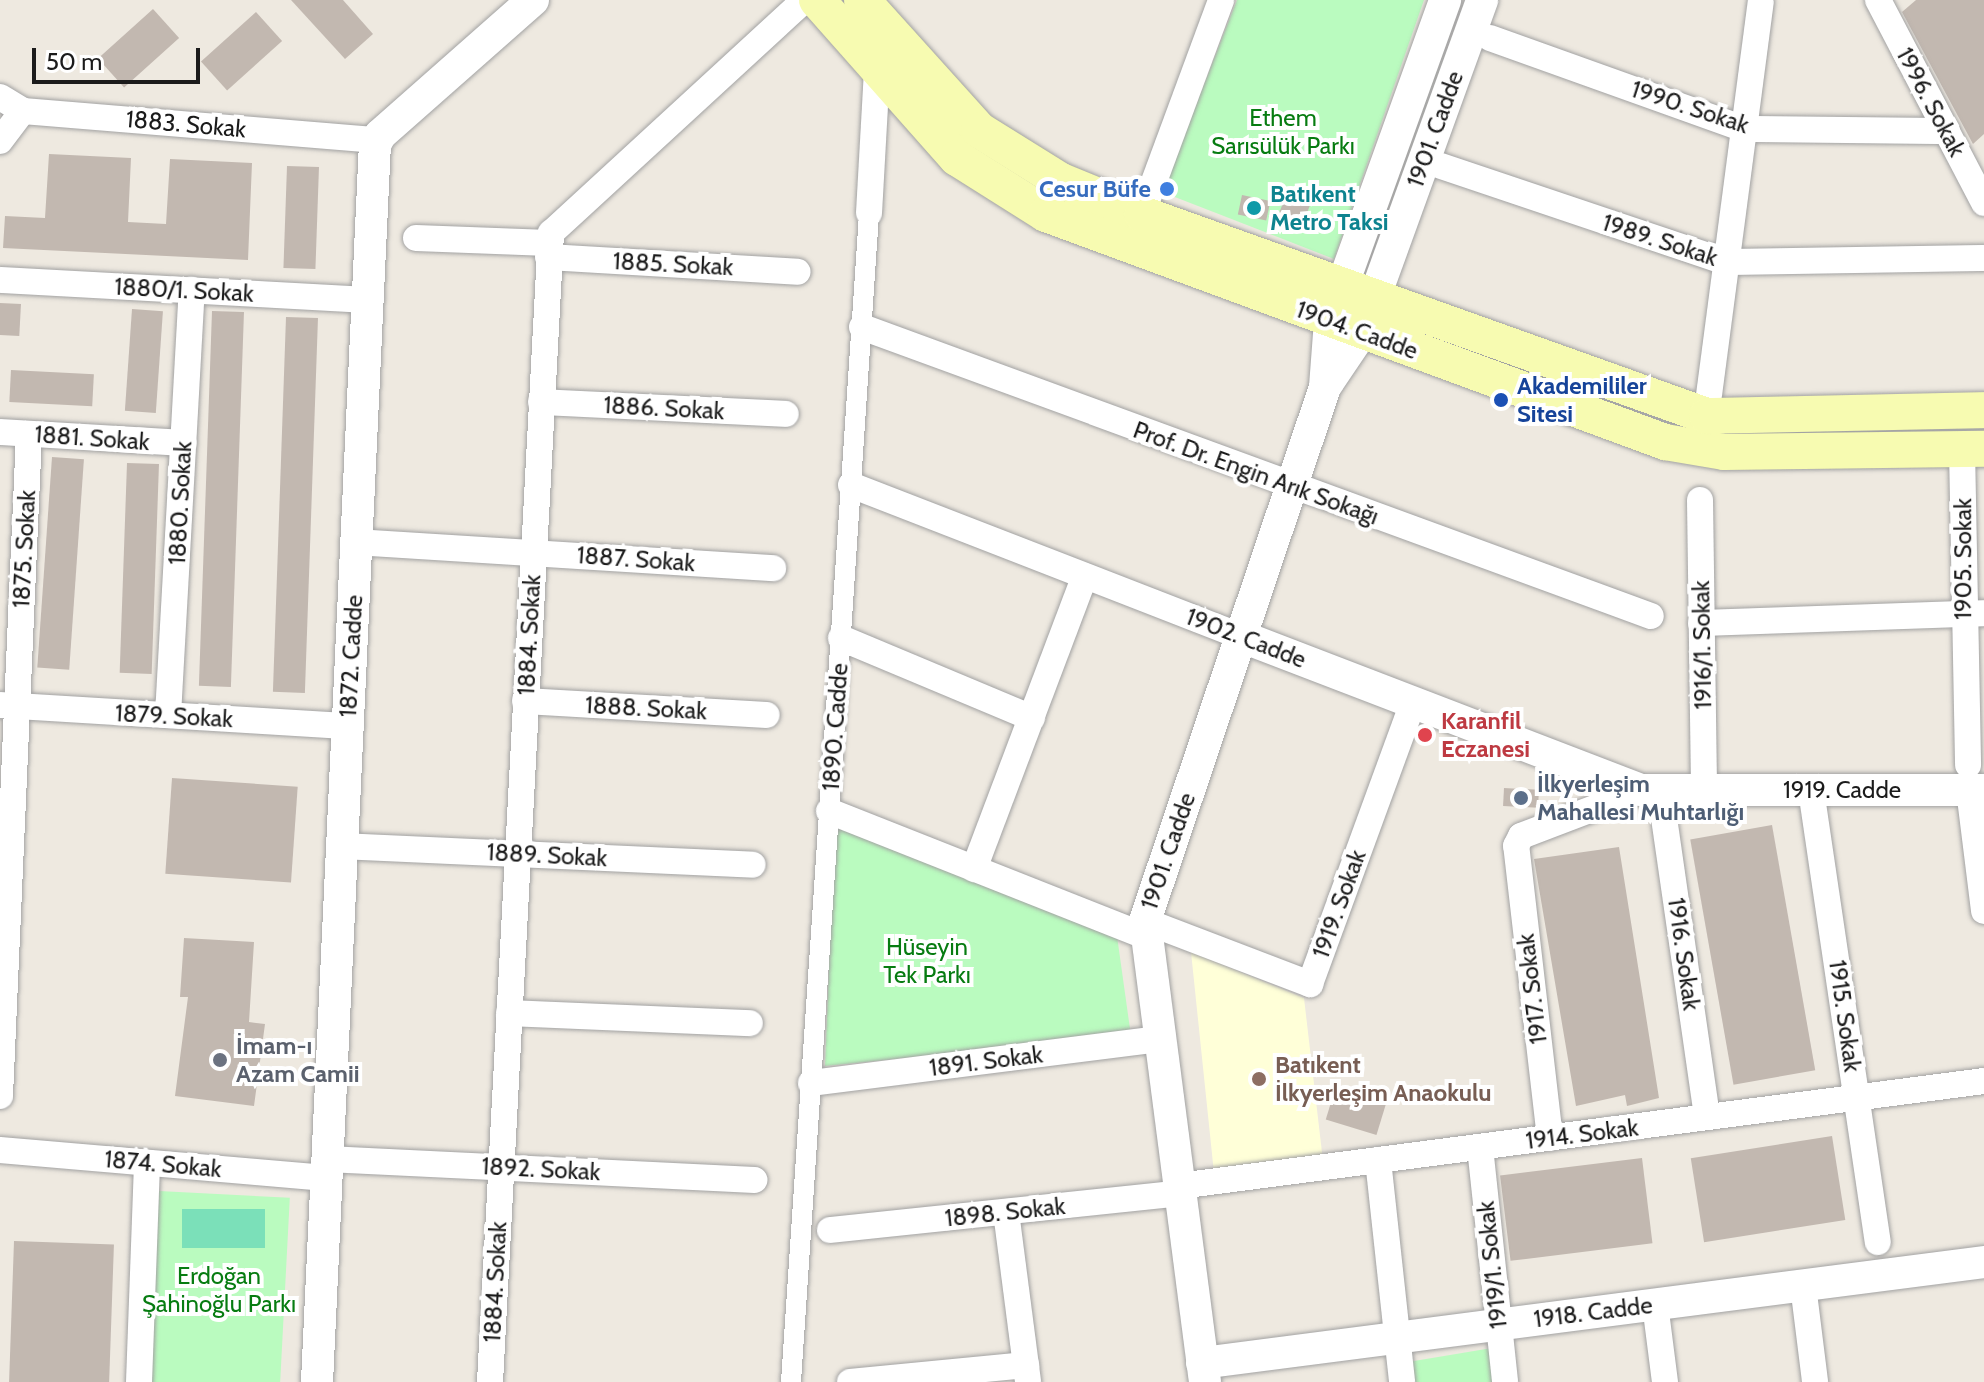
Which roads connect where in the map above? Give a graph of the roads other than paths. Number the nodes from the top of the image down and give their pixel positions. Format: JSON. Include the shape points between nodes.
{"nodes":[{"id":1,"x":533,"y":0,"type":"edge"},
{"id":2,"x":804,"y":0,"type":"edge"},
{"id":3,"x":817,"y":0,"type":"edge"},
{"id":4,"x":862,"y":0,"type":"edge"},
{"id":5,"x":1221,"y":0,"type":"edge"},
{"id":6,"x":1445,"y":0,"type":"edge"},
{"id":7,"x":1482,"y":0,"type":"edge"},
{"id":8,"x":1878,"y":0,"type":"edge"},
{"id":9,"x":1765,"y":1,"type":"edge"},
{"id":10,"x":1490,"y":38,"type":"dead end"},
{"id":11,"x":877,"y":71,"type":"junction"},
{"id":12,"x":0,"y":97,"type":"edge"},
{"id":13,"x":23,"y":111,"type":"junction"},
{"id":14,"x":1744,"y":129,"type":"junction"},
{"id":15,"x":1947,"y":131,"type":"junction"},
{"id":16,"x":377,"y":140,"type":"junction"},
{"id":17,"x":0,"y":141,"type":"edge"},
{"id":18,"x":1441,"y":166,"type":"dead end"},
{"id":19,"x":1984,"y":203,"type":"edge"},
{"id":20,"x":869,"y":213,"type":"joint"},
{"id":21,"x":1142,"y":214,"type":"junction"},
{"id":22,"x":416,"y":238,"type":"dead end"},
{"id":23,"x":549,"y":250,"type":"junction"},
{"id":24,"x":1984,"y":258,"type":"edge"},
{"id":25,"x":1727,"y":262,"type":"junction"},
{"id":26,"x":798,"y":272,"type":"dead end"},
{"id":27,"x":0,"y":280,"type":"edge"},
{"id":28,"x":192,"y":290,"type":"junction"},
{"id":29,"x":368,"y":300,"type":"junction"},
{"id":30,"x":1352,"y":309,"type":"junction"},
{"id":31,"x":862,"y":327,"type":"junction"},
{"id":32,"x":1709,"y":395,"type":"dead end"},
{"id":33,"x":541,"y":402,"type":"junction"},
{"id":34,"x":1984,"y":410,"type":"edge"},
{"id":35,"x":786,"y":414,"type":"dead end"},
{"id":36,"x":0,"y":432,"type":"edge"},
{"id":37,"x":29,"y":434,"type":"junction"},
{"id":38,"x":184,"y":443,"type":"junction"},
{"id":39,"x":1973,"y":449,"type":"edge"},
{"id":40,"x":851,"y":485,"type":"junction"},
{"id":41,"x":1291,"y":487,"type":"junction"},
{"id":42,"x":1700,"y":500,"type":"dead end"},
{"id":43,"x":356,"y":542,"type":"junction"},
{"id":44,"x":533,"y":553,"type":"junction"},
{"id":45,"x":773,"y":568,"type":"dead end"},
{"id":46,"x":1085,"y":576,"type":"junction"},
{"id":47,"x":1973,"y":614,"type":"edge"},
{"id":48,"x":1651,"y":616,"type":"dead end"},
{"id":49,"x":1701,"y":623,"type":"junction"},
{"id":50,"x":1240,"y":636,"type":"junction"},
{"id":51,"x":841,"y":638,"type":"junction"},
{"id":52,"x":525,"y":701,"type":"junction"},
{"id":53,"x":1413,"y":703,"type":"junction"},
{"id":54,"x":9,"y":706,"type":"edge"},
{"id":55,"x":168,"y":715,"type":"junction"},
{"id":56,"x":767,"y":715,"type":"dead end"},
{"id":57,"x":1032,"y":718,"type":"junction"},
{"id":58,"x":348,"y":726,"type":"junction"},
{"id":59,"x":1974,"y":781,"type":"edge"},
{"id":60,"x":1651,"y":790,"type":"junction"},
{"id":61,"x":1704,"y":790,"type":"junction"},
{"id":62,"x":1811,"y":790,"type":"junction"},
{"id":63,"x":829,"y":811,"type":"junction"},
{"id":64,"x":1517,"y":840,"type":"joint"},
{"id":65,"x":342,"y":846,"type":"junction"},
{"id":66,"x":517,"y":854,"type":"junction"},
{"id":67,"x":5,"y":856,"type":"edge"},
{"id":68,"x":753,"y":865,"type":"dead end"},
{"id":69,"x":974,"y":869,"type":"junction"},
{"id":70,"x":1984,"y":911,"type":"edge"},
{"id":71,"x":1146,"y":929,"type":"junction"},
{"id":72,"x":2,"y":1008,"type":"edge"},
{"id":73,"x":509,"y":1013,"type":"junction"},
{"id":74,"x":750,"y":1023,"type":"dead end"},
{"id":75,"x":1160,"y":1039,"type":"junction"},
{"id":76,"x":1984,"y":1081,"type":"edge"},
{"id":77,"x":811,"y":1083,"type":"junction"},
{"id":78,"x":0,"y":1096,"type":"edge"},
{"id":79,"x":1857,"y":1098,"type":"junction"},
{"id":80,"x":1707,"y":1117,"type":"junction"},
{"id":81,"x":1550,"y":1138,"type":"junction"},
{"id":82,"x":1480,"y":1147,"type":"junction"},
{"id":83,"x":0,"y":1150,"type":"edge"},
{"id":84,"x":1378,"y":1160,"type":"junction"},
{"id":85,"x":147,"y":1163,"type":"junction"},
{"id":86,"x":501,"y":1167,"type":"junction"},
{"id":87,"x":327,"y":1169,"type":"junction"},
{"id":88,"x":754,"y":1180,"type":"dead end"},
{"id":89,"x":1180,"y":1190,"type":"junction"},
{"id":90,"x":1006,"y":1212,"type":"junction"},
{"id":91,"x":830,"y":1230,"type":"dead end"},
{"id":92,"x":1878,"y":1242,"type":"dead end"},
{"id":93,"x":1984,"y":1262,"type":"edge"},
{"id":94,"x":1803,"y":1285,"type":"junction"},
{"id":95,"x":1655,"y":1304,"type":"junction"},
{"id":96,"x":1497,"y":1325,"type":"junction"},
{"id":97,"x":1398,"y":1338,"type":"junction"},
{"id":98,"x":1027,"y":1373,"type":"edge"},
{"id":99,"x":1203,"y":1373,"type":"edge"},
{"id":100,"x":139,"y":1382,"type":"edge"},
{"id":101,"x":317,"y":1382,"type":"edge"},
{"id":102,"x":490,"y":1382,"type":"edge"},
{"id":103,"x":791,"y":1382,"type":"edge"},
{"id":104,"x":850,"y":1382,"type":"edge"},
{"id":105,"x":1402,"y":1382,"type":"edge"},
{"id":106,"x":1505,"y":1382,"type":"edge"},
{"id":107,"x":1665,"y":1382,"type":"edge"},
{"id":108,"x":1815,"y":1382,"type":"edge"}],
"edges":[{"from":1,"to":16,"type":"street"},
{"from":2,"to":23,"type":"street","name":"1884. Sokak","via":[[557,222]]},
{"from":3,"to":11,"type":"main road","name":"1904. Cadde"},
{"from":4,"to":21,"type":"main road","name":"1904. Cadde","via":[[979,130],[1061,181]]},
{"from":5,"to":21,"type":"street"},
{"from":6,"to":30,"type":"street","name":"1901. Cadde"},
{"from":7,"to":30,"type":"street","name":"1901. Cadde"},
{"from":8,"to":15,"type":"street","name":"1996. Sokak"},
{"from":9,"to":14,"type":"street"},
{"from":10,"to":14,"type":"street","name":"1990. Sokak"},
{"from":11,"to":20,"type":"street","name":"1890. Cadde"},
{"from":11,"to":30,"type":"main road","name":"1904. Cadde","via":[[957,158],[1046,214]]},
{"from":12,"to":13,"type":"street","name":"1883. Sokak"},
{"from":13,"to":16,"type":"street","name":"1883. Sokak"},
{"from":13,"to":17,"type":"street"},
{"from":14,"to":15,"type":"street","name":"1990. Sokak"},
{"from":14,"to":25,"type":"street"},
{"from":15,"to":19,"type":"street","name":"1996. Sokak"},
{"from":16,"to":29,"type":"street","name":"1872. Cadde"},
{"from":18,"to":25,"type":"street","name":"1989. Sokak"},
{"from":20,"to":31,"type":"street","name":"1890. Cadde"},
{"from":21,"to":30,"type":"main road","name":"1904. Cadde"},
{"from":22,"to":23,"type":"street","name":"1885. Sokak"},
{"from":23,"to":26,"type":"street","name":"1885. Sokak"},
{"from":23,"to":33,"type":"street","name":"1884. Sokak"},
{"from":24,"to":25,"type":"street","name":"1989. Sokak"},
{"from":25,"to":32,"type":"street"},
{"from":27,"to":28,"type":"street","name":"1880/1. Sokak"},
{"from":28,"to":29,"type":"street","name":"1880/1. Sokak"},
{"from":28,"to":38,"type":"street","name":"1880. Sokak"},
{"from":29,"to":43,"type":"street","name":"1872. Cadde"},
{"from":30,"to":34,"type":"main road","name":"1904. Cadde","via":[[1707,416]]},
{"from":30,"to":39,"type":"main road","name":"1904. Cadde","via":[[1608,424],[1699,450]]},
{"from":30,"to":41,"type":"street","name":"1901. Cadde"},
{"from":31,"to":40,"type":"street","name":"1890. Cadde"},
{"from":31,"to":41,"type":"street","name":"Prof. Dr. Engin Arık Sokağı"},
{"from":33,"to":35,"type":"street","name":"1886. Sokak"},
{"from":33,"to":44,"type":"street","name":"1884. Sokak"},
{"from":36,"to":37,"type":"street","name":"1881. Sokak"},
{"from":37,"to":38,"type":"street","name":"1881. Sokak"},
{"from":37,"to":54,"type":"street","name":"1875. Sokak"},
{"from":38,"to":55,"type":"street","name":"1880. Sokak"},
{"from":39,"to":47,"type":"street","name":"1905. Sokak"},
{"from":40,"to":46,"type":"street","name":"1902. Cadde"},
{"from":40,"to":51,"type":"street","name":"1890. Cadde"},
{"from":41,"to":48,"type":"street","name":"Prof. Dr. Engin Arık Sokağı"},
{"from":41,"to":50,"type":"street","name":"1901. Cadde"},
{"from":42,"to":49,"type":"street","name":"1916/1. Sokak"},
{"from":43,"to":44,"type":"street","name":"1887. Sokak"},
{"from":43,"to":58,"type":"street","name":"1872. Cadde"},
{"from":44,"to":45,"type":"street","name":"1887. Sokak"},
{"from":44,"to":52,"type":"street","name":"1884. Sokak"},
{"from":46,"to":50,"type":"street","name":"1902. Cadde"},
{"from":46,"to":57,"type":"street"},
{"from":47,"to":49,"type":"street"},
{"from":47,"to":59,"type":"street","name":"1905. Sokak"},
{"from":49,"to":61,"type":"street","name":"1916/1. Sokak"},
{"from":50,"to":53,"type":"street","name":"1902. Cadde"},
{"from":50,"to":71,"type":"street","name":"1901. Cadde"},
{"from":51,"to":57,"type":"street"},
{"from":51,"to":63,"type":"street","name":"1890. Cadde"},
{"from":52,"to":56,"type":"street","name":"1888. Sokak"},
{"from":52,"to":66,"type":"street","name":"1884. Sokak"},
{"from":53,"to":60,"type":"street","name":"1902. Cadde"},
{"from":53,"to":71,"type":"street","name":"1919. Sokak","via":[[1310,984]]},
{"from":54,"to":55,"type":"street","name":"1879. Sokak"},
{"from":54,"to":67,"type":"street","name":"1875. Sokak"},
{"from":55,"to":58,"type":"street","name":"1879. Sokak"},
{"from":57,"to":69,"type":"street"},
{"from":58,"to":65,"type":"street","name":"1872. Cadde"},
{"from":59,"to":62,"type":"street","name":"1919. Cadde"},
{"from":59,"to":70,"type":"street","name":"1905. Sokak"},
{"from":60,"to":61,"type":"street","name":"1919. Cadde"},
{"from":60,"to":64,"type":"street","name":"1919. Cadde"},
{"from":60,"to":80,"type":"street","name":"1916. Sokak"},
{"from":61,"to":62,"type":"street","name":"1919. Cadde"},
{"from":62,"to":79,"type":"street","name":"1915. Sokak"},
{"from":63,"to":69,"type":"street"},
{"from":63,"to":77,"type":"street","name":"1890. Cadde"},
{"from":64,"to":81,"type":"street","name":"1917. Sokak"},
{"from":65,"to":66,"type":"street","name":"1889. Sokak"},
{"from":65,"to":87,"type":"street","name":"1872. Cadde"},
{"from":66,"to":68,"type":"street","name":"1889. Sokak"},
{"from":66,"to":73,"type":"street","name":"1884. Sokak"},
{"from":67,"to":72,"type":"street","name":"1875. Sokak"},
{"from":69,"to":71,"type":"street"},
{"from":71,"to":75,"type":"street","name":"1901. Cadde"},
{"from":72,"to":78,"type":"street","name":"1875. Sokak"},
{"from":73,"to":74,"type":"street"},
{"from":73,"to":86,"type":"street","name":"1884. Sokak"},
{"from":75,"to":77,"type":"street","name":"1891. Sokak"},
{"from":75,"to":89,"type":"street","name":"1901. Cadde"},
{"from":76,"to":79,"type":"street","name":"1914. Sokak"},
{"from":77,"to":103,"type":"street","name":"1890. Cadde"},
{"from":79,"to":80,"type":"street","name":"1914. Sokak"},
{"from":79,"to":92,"type":"street","name":"1915. Sokak"},
{"from":80,"to":81,"type":"street","name":"1914. Sokak"},
{"from":81,"to":82,"type":"street","name":"1914. Sokak"},
{"from":82,"to":84,"type":"street","name":"1914. Sokak"},
{"from":82,"to":96,"type":"street","name":"1919/1. Sokak"},
{"from":83,"to":85,"type":"street","name":"1874. Sokak"},
{"from":84,"to":89,"type":"street","name":"1914. Sokak"},
{"from":84,"to":97,"type":"street"},
{"from":85,"to":87,"type":"street","name":"1874. Sokak"},
{"from":85,"to":100,"type":"street"},
{"from":86,"to":87,"type":"street","name":"1892. Sokak"},
{"from":86,"to":88,"type":"street","name":"1892. Sokak"},
{"from":86,"to":102,"type":"street","name":"1884. Sokak"},
{"from":87,"to":101,"type":"street","name":"1872. Cadde"},
{"from":89,"to":90,"type":"street","name":"1898. Sokak"},
{"from":89,"to":99,"type":"street","name":"1901. Cadde"},
{"from":90,"to":91,"type":"street","name":"1898. Sokak"},
{"from":90,"to":98,"type":"street"},
{"from":93,"to":94,"type":"street","name":"1918. Cadde"},
{"from":94,"to":95,"type":"street","name":"1918. Cadde"},
{"from":94,"to":108,"type":"street"},
{"from":95,"to":96,"type":"street","name":"1918. Cadde"},
{"from":95,"to":107,"type":"street"},
{"from":96,"to":97,"type":"street","name":"1918. Cadde"},
{"from":96,"to":106,"type":"street","name":"1919/1. Sokak"},
{"from":97,"to":99,"type":"street","name":"1918. Cadde"},
{"from":97,"to":105,"type":"street"},
{"from":98,"to":104,"type":"street"}]}
